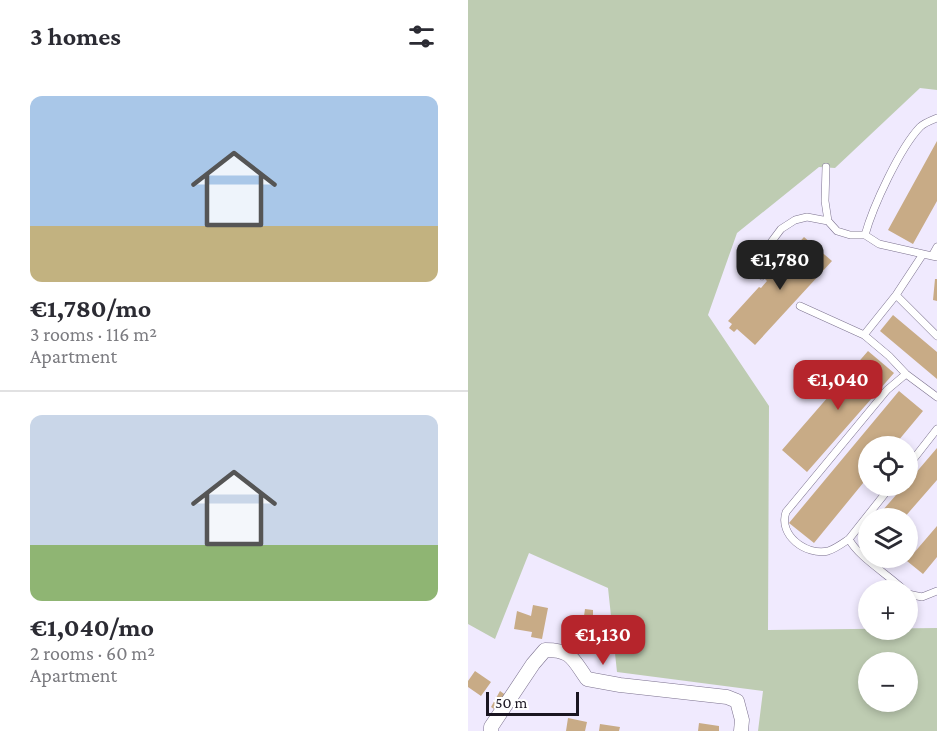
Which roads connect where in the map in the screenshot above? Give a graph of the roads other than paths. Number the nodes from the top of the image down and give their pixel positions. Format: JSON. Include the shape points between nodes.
{"nodes":[{"id":1,"x":937,"y":118,"type":"edge"},
{"id":2,"x":826,"y":167,"type":"dead end"},
{"id":3,"x":828,"y":221,"type":"junction"},
{"id":4,"x":865,"y":235,"type":"junction"},
{"id":5,"x":937,"y":247,"type":"edge"},
{"id":6,"x":923,"y":254,"type":"junction"},
{"id":7,"x":935,"y":256,"type":"edge"},
{"id":8,"x":762,"y":276,"type":"dead end"},
{"id":9,"x":896,"y":295,"type":"junction"},
{"id":10,"x":800,"y":306,"type":"dead end"},
{"id":11,"x":864,"y":335,"type":"junction"},
{"id":12,"x":937,"y":336,"type":"edge"},
{"id":13,"x":906,"y":374,"type":"junction"},
{"id":14,"x":937,"y":397,"type":"edge"},
{"id":15,"x":937,"y":429,"type":"edge"},
{"id":16,"x":918,"y":453,"type":"edge"},
{"id":17,"x":883,"y":496,"type":"edge"},
{"id":18,"x":849,"y":539,"type":"junction"},
{"id":19,"x":894,"y":580,"type":"edge"},
{"id":20,"x":937,"y":591,"type":"edge"},
{"id":21,"x":918,"y":596,"type":"edge"},
{"id":22,"x":491,"y":731,"type":"edge"},
{"id":23,"x":741,"y":731,"type":"edge"}],
"edges":[{"from":1,"to":4,"type":"lane","via":[[921,126],[904,150],[880,193]]},
{"from":2,"to":3,"type":"lane"},
{"from":3,"to":4,"type":"lane","via":[[837,231]]},
{"from":3,"to":8,"type":"lane","via":[[795,220],[781,229],[757,261],[757,271]]},
{"from":4,"to":6,"type":"lane","via":[[879,244]]},
{"from":5,"to":7,"type":"lane"},
{"from":6,"to":7,"type":"lane"},
{"from":6,"to":9,"type":"lane"},
{"from":9,"to":11,"type":"lane"},
{"from":9,"to":12,"type":"lane"},
{"from":10,"to":11,"type":"lane"},
{"from":11,"to":13,"type":"lane"},
{"from":13,"to":14,"type":"lane"},
{"from":13,"to":18,"type":"lane","via":[[887,390],[786,512],[784,529],[807,548],[829,551]]},
{"from":15,"to":16,"type":"lane"},
{"from":17,"to":18,"type":"lane"},
{"from":18,"to":19,"type":"lane","via":[[854,549]]},
{"from":20,"to":21,"type":"lane"},
{"from":22,"to":23,"type":"street","via":[[545,650],[562,650],[587,679],[738,701]]}]}
